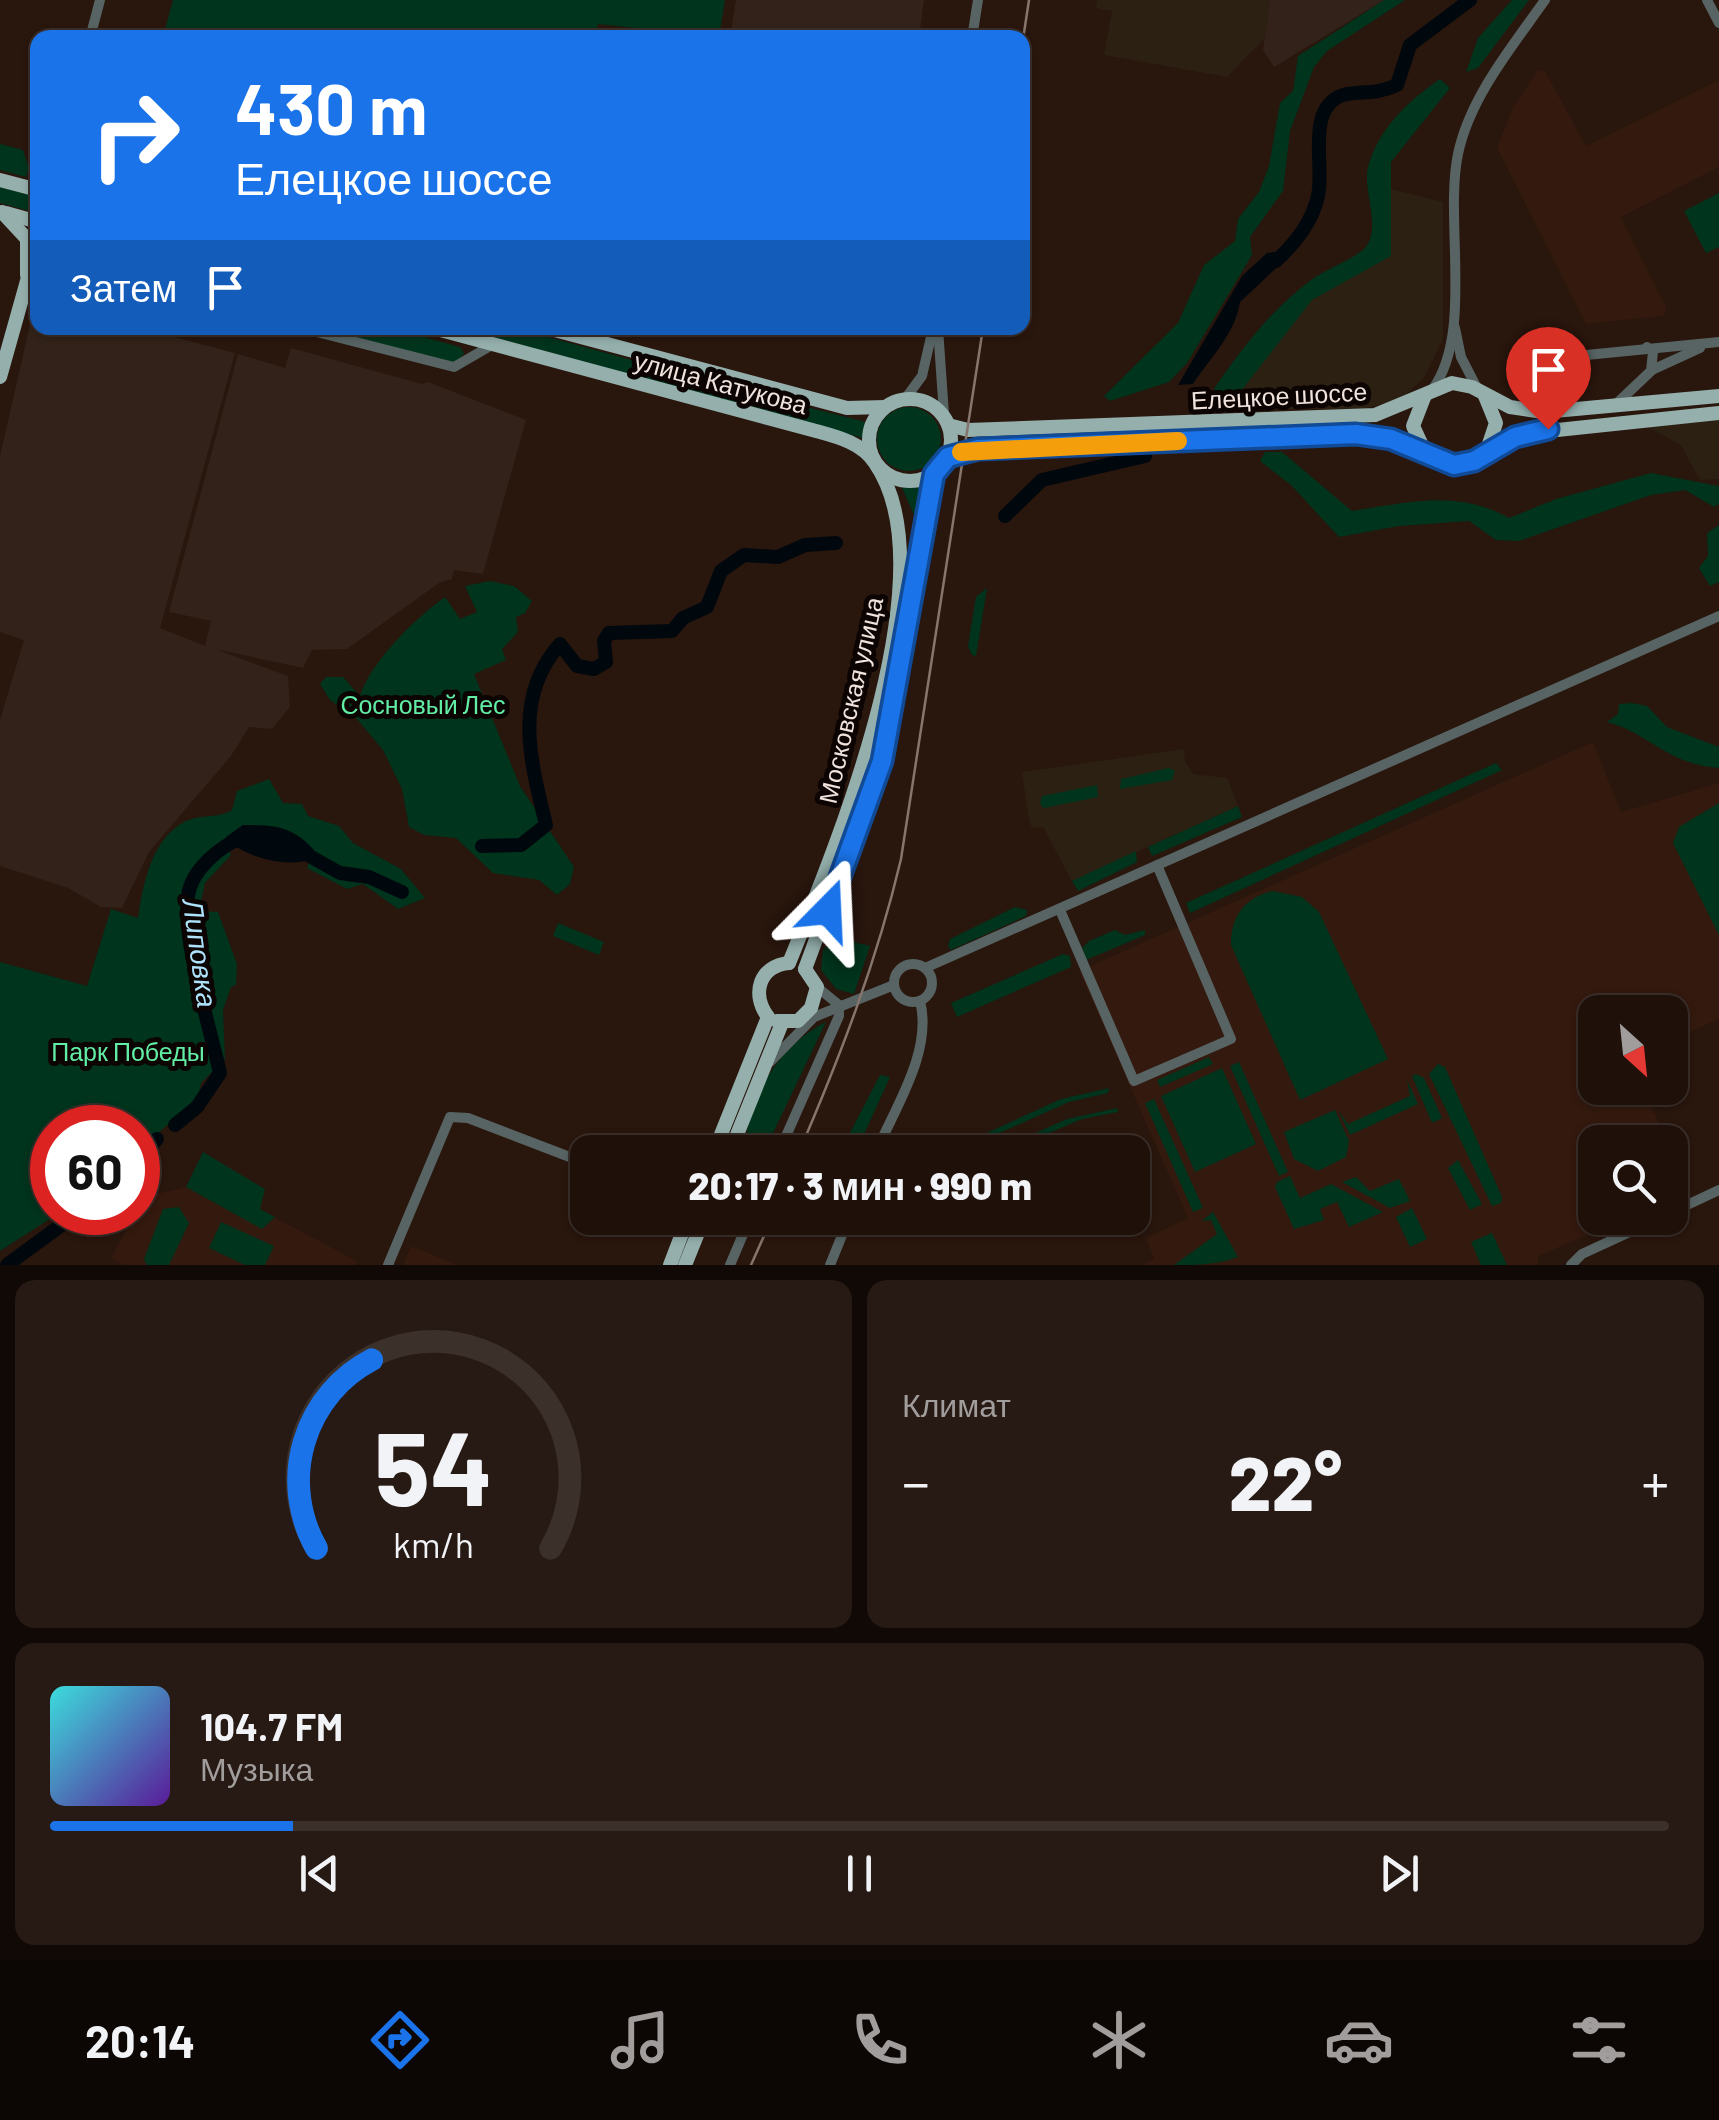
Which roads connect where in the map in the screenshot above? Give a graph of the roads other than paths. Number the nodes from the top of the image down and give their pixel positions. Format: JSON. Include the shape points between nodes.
{"nodes":[{"id":1,"x":100,"y":0,"type":"edge"},
{"id":2,"x":978,"y":0,"type":"edge"},
{"id":3,"x":1545,"y":0,"type":"edge"},
{"id":4,"x":1707,"y":0,"type":"edge"},
{"id":5,"x":1719,"y":23,"type":"edge"},
{"id":6,"x":92,"y":30,"type":"edge"},
{"id":7,"x":973,"y":30,"type":"edge"},
{"id":8,"x":0,"y":180,"type":"edge"},
{"id":9,"x":30,"y":187,"type":"edge"},
{"id":10,"x":1,"y":212,"type":"edge"},
{"id":11,"x":30,"y":220,"type":"edge"},
{"id":12,"x":30,"y":274,"type":"edge"},
{"id":13,"x":27,"y":280,"type":"junction"},
{"id":14,"x":1453,"y":317,"type":"junction"},
{"id":15,"x":328,"y":335,"type":"edge"},
{"id":16,"x":459,"y":335,"type":"edge"},
{"id":17,"x":462,"y":335,"type":"edge"},
{"id":18,"x":572,"y":335,"type":"edge"},
{"id":19,"x":933,"y":335,"type":"edge"},
{"id":20,"x":936,"y":335,"type":"edge"},
{"id":21,"x":1538,"y":338,"type":"dead end"},
{"id":22,"x":1717,"y":342,"type":"edge"},
{"id":23,"x":494,"y":344,"type":"junction"},
{"id":24,"x":1647,"y":347,"type":"junction"},
{"id":25,"x":466,"y":364,"type":"junction"},
{"id":26,"x":1651,"y":371,"type":"junction"},
{"id":27,"x":0,"y":377,"type":"edge"},
{"id":28,"x":1478,"y":390,"type":"junction"},
{"id":29,"x":1429,"y":392,"type":"junction"},
{"id":30,"x":1719,"y":396,"type":"edge"},
{"id":31,"x":904,"y":399,"type":"junction"},
{"id":32,"x":885,"y":407,"type":"junction"},
{"id":33,"x":1612,"y":407,"type":"junction"},
{"id":34,"x":1719,"y":413,"type":"edge"},
{"id":35,"x":946,"y":419,"type":"junction"},
{"id":36,"x":1429,"y":456,"type":"junction"},
{"id":37,"x":948,"y":457,"type":"junction"},
{"id":38,"x":1479,"y":457,"type":"junction"},
{"id":39,"x":875,"y":461,"type":"junction"},
{"id":40,"x":934,"y":474,"type":"junction"},
{"id":41,"x":1719,"y":616,"type":"edge"},
{"id":42,"x":1157,"y":865,"type":"junction"},
{"id":43,"x":1060,"y":910,"type":"junction"},
{"id":44,"x":790,"y":963,"type":"junction"},
{"id":45,"x":925,"y":968,"type":"junction"},
{"id":46,"x":805,"y":969,"type":"junction"},
{"id":47,"x":894,"y":985,"type":"junction"},
{"id":48,"x":817,"y":988,"type":"junction"},
{"id":49,"x":920,"y":1001,"type":"junction"},
{"id":50,"x":839,"y":1005,"type":"junction"},
{"id":51,"x":814,"y":1017,"type":"junction"},
{"id":52,"x":783,"y":1020,"type":"junction"},
{"id":53,"x":761,"y":1075,"type":"junction"},
{"id":54,"x":723,"y":1135,"type":"edge"},
{"id":55,"x":737,"y":1135,"type":"edge"},
{"id":56,"x":786,"y":1135,"type":"edge"},
{"id":57,"x":883,"y":1135,"type":"edge"},
{"id":58,"x":570,"y":1157,"type":"edge"},
{"id":59,"x":1719,"y":1190,"type":"edge"},
{"id":60,"x":1688,"y":1205,"type":"edge"},
{"id":61,"x":681,"y":1235,"type":"edge"},
{"id":62,"x":697,"y":1235,"type":"edge"},
{"id":63,"x":743,"y":1235,"type":"edge"},
{"id":64,"x":842,"y":1235,"type":"edge"},
{"id":65,"x":1623,"y":1235,"type":"edge"},
{"id":66,"x":388,"y":1265,"type":"edge"},
{"id":67,"x":670,"y":1265,"type":"edge"},
{"id":68,"x":685,"y":1265,"type":"edge"},
{"id":69,"x":730,"y":1265,"type":"edge"},
{"id":70,"x":830,"y":1265,"type":"edge"},
{"id":71,"x":1571,"y":1265,"type":"edge"}],
"edges":[{"from":1,"to":6,"type":"street"},
{"from":2,"to":7,"type":"street"},
{"from":3,"to":14,"type":"street","via":[[1487,86],[1462,138],[1454,194]]},
{"from":4,"to":5,"type":"street"},
{"from":8,"to":9,"type":"main road"},
{"from":10,"to":11,"type":"main road"},
{"from":10,"to":13,"type":"main road","via":[[27,239]]},
{"from":12,"to":13,"type":"main road"},
{"from":13,"to":27,"type":"main road"},
{"from":14,"to":28,"type":"street","via":[[1461,357]]},
{"from":14,"to":29,"type":"street","via":[[1444,366]]},
{"from":15,"to":25,"type":"street","via":[[454,367]]},
{"from":16,"to":25,"type":"street","via":[[470,352]]},
{"from":17,"to":23,"type":"main road","name":"улица Катукова"},
{"from":18,"to":32,"type":"main road","name":"улица Катукова","via":[[847,408]]},
{"from":19,"to":31,"type":"street","via":[[922,376]]},
{"from":20,"to":35,"type":"street"},
{"from":21,"to":24,"type":"street","via":[[1556,358]]},
{"from":22,"to":24,"type":"street"},
{"from":22,"to":26,"type":"street"},
{"from":23,"to":25,"type":"street"},
{"from":23,"to":39,"type":"main road","name":"улица Катукова","via":[[852,442]]},
{"from":24,"to":26,"type":"street","via":[[1653,352]]},
{"from":26,"to":33,"type":"street"},
{"from":28,"to":29,"type":"main road","name":"Елецкое шоссе","via":[[1459,383]]},
{"from":28,"to":33,"type":"main road","name":"Елецкое шоссе","via":[[1524,411]]},
{"from":28,"to":38,"type":"main road","via":[[1496,423]]},
{"from":29,"to":35,"type":"main road","name":"Елецкое шоссе","via":[[1364,416],[968,430]]},
{"from":29,"to":36,"type":"main road","via":[[1413,426]]},
{"from":30,"to":33,"type":"main road","name":"Елецкое шоссе"},
{"from":31,"to":32,"type":"main road"},
{"from":31,"to":35,"type":"main road","via":[[923,400]]},
{"from":32,"to":39,"type":"main road","via":[[870,431]]},
{"from":34,"to":38,"type":"main road","name":"Елецкое шоссе","via":[[1548,429]]},
{"from":35,"to":37,"type":"main road"},
{"from":36,"to":37,"type":"main road","name":"Елецкое шоссе","via":[[1391,439],[1356,434],[978,449]]},
{"from":36,"to":38,"type":"main road","name":"Елецкое шоссе","via":[[1454,465]]},
{"from":37,"to":40,"type":"main road"},
{"from":39,"to":40,"type":"main road","via":[[903,481]]},
{"from":39,"to":44,"type":"main road","name":"Московская улица","via":[[902,536],[889,652],[850,807]]},
{"from":40,"to":46,"type":"main road","name":"Московская улица","via":[[882,761]]},
{"from":41,"to":42,"type":"street"},
{"from":42,"to":43,"type":"street"},
{"from":42,"to":43,"type":"street","via":[[1234,1038],[1134,1082]]},
{"from":43,"to":45,"type":"street"},
{"from":44,"to":46,"type":"main road"},
{"from":44,"to":52,"type":"main road","name":"Московская улица","via":[[774,967],[760,982],[758,1002]]},
{"from":45,"to":47,"type":"street","via":[[907,965]]},
{"from":45,"to":49,"type":"street","via":[[932,987]]},
{"from":46,"to":48,"type":"main road"},
{"from":47,"to":49,"type":"street","via":[[906,1001]]},
{"from":47,"to":50,"type":"street"},
{"from":48,"to":50,"type":"street"},
{"from":48,"to":52,"type":"main road","name":"Московская улица","via":[[811,1008]]},
{"from":49,"to":57,"type":"street","via":[[923,1034]]},
{"from":50,"to":51,"type":"street"},
{"from":50,"to":56,"type":"street"},
{"from":51,"to":52,"type":"street"},
{"from":51,"to":53,"type":"street"},
{"from":52,"to":53,"type":"main road","name":"Московская улица"},
{"from":52,"to":54,"type":"main road","name":"Московская улица"},
{"from":53,"to":55,"type":"main road","name":"Московская улица"},
{"from":58,"to":66,"type":"street","via":[[450,1117]]},
{"from":59,"to":60,"type":"street"},
{"from":61,"to":67,"type":"main road"},
{"from":62,"to":68,"type":"main road"},
{"from":63,"to":69,"type":"street"},
{"from":64,"to":70,"type":"street"},
{"from":65,"to":71,"type":"street"}]}
